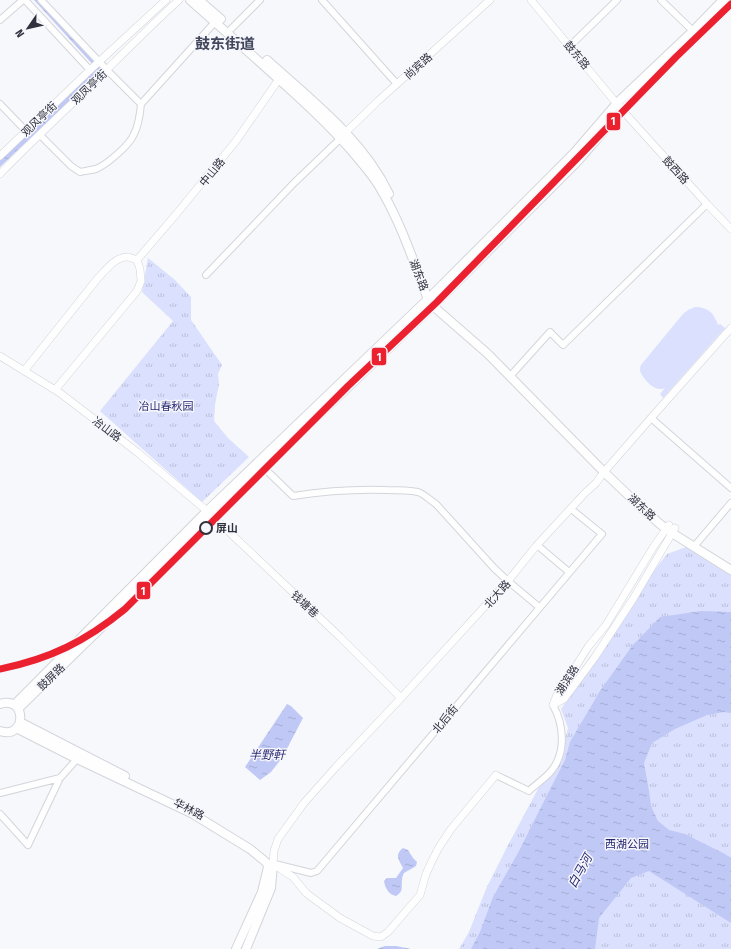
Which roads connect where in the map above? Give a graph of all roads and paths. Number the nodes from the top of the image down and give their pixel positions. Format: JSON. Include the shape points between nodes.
{"nodes":[{"id":1,"x":24,"y":0,"type":"edge"},
{"id":2,"x":41,"y":0,"type":"edge"},
{"id":3,"x":166,"y":0,"type":"edge"},
{"id":4,"x":179,"y":0,"type":"edge"},
{"id":5,"x":190,"y":0,"type":"edge"},
{"id":6,"x":199,"y":0,"type":"edge"},
{"id":7,"x":260,"y":0,"type":"edge"},
{"id":8,"x":322,"y":0,"type":"edge"},
{"id":9,"x":490,"y":0,"type":"edge"},
{"id":10,"x":531,"y":0,"type":"edge"},
{"id":11,"x":617,"y":0,"type":"edge"},
{"id":12,"x":661,"y":0,"type":"edge"},
{"id":13,"x":723,"y":0,"type":"edge"},
{"id":14,"x":731,"y":2,"type":"edge"},
{"id":15,"x":0,"y":20,"type":"edge"},
{"id":16,"x":215,"y":22,"type":"junction"},
{"id":17,"x":231,"y":29,"type":"junction"},
{"id":18,"x":694,"y":31,"type":"junction"},
{"id":19,"x":570,"y":46,"type":"junction"},
{"id":20,"x":99,"y":62,"type":"junction"},
{"id":21,"x":90,"y":70,"type":"junction"},
{"id":22,"x":107,"y":70,"type":"junction"},
{"id":23,"x":279,"y":79,"type":"junction"},
{"id":24,"x":397,"y":84,"type":"junction"},
{"id":25,"x":0,"y":104,"type":"edge"},
{"id":26,"x":141,"y":104,"type":"junction"},
{"id":27,"x":620,"y":106,"type":"junction"},
{"id":28,"x":26,"y":131,"type":"junction"},
{"id":29,"x":40,"y":135,"type":"junction"},
{"id":30,"x":343,"y":135,"type":"junction"},
{"id":31,"x":0,"y":156,"type":"edge"},
{"id":32,"x":0,"y":174,"type":"edge"},
{"id":33,"x":707,"y":204,"type":"junction"},
{"id":34,"x":730,"y":224,"type":"edge"},
{"id":35,"x":137,"y":260,"type":"junction"},
{"id":36,"x":206,"y":275,"type":"dead end"},
{"id":37,"x":432,"y":300,"type":"junction"},
{"id":38,"x":731,"y":328,"type":"edge"},
{"id":39,"x":0,"y":356,"type":"edge"},
{"id":40,"x":24,"y":371,"type":"junction"},
{"id":41,"x":513,"y":373,"type":"junction"},
{"id":42,"x":55,"y":390,"type":"junction"},
{"id":43,"x":651,"y":418,"type":"junction"},
{"id":44,"x":264,"y":468,"type":"junction"},
{"id":45,"x":606,"y":470,"type":"junction"},
{"id":46,"x":731,"y":488,"type":"edge"},
{"id":47,"x":731,"y":503,"type":"edge"},
{"id":48,"x":571,"y":509,"type":"junction"},
{"id":49,"x":210,"y":513,"type":"junction"},
{"id":50,"x":670,"y":528,"type":"junction"},
{"id":51,"x":697,"y":543,"type":"junction"},
{"id":52,"x":537,"y":545,"type":"junction"},
{"id":53,"x":731,"y":565,"type":"edge"},
{"id":54,"x":731,"y":570,"type":"edge"},
{"id":55,"x":569,"y":572,"type":"junction"},
{"id":56,"x":508,"y":581,"type":"junction"},
{"id":57,"x":539,"y":607,"type":"junction"},
{"id":58,"x":401,"y":698,"type":"junction"},
{"id":59,"x":0,"y":704,"type":"edge"},
{"id":60,"x":553,"y":705,"type":"junction"},
{"id":61,"x":16,"y":707,"type":"junction"},
{"id":62,"x":18,"y":725,"type":"junction"},
{"id":63,"x":0,"y":731,"type":"edge"},
{"id":64,"x":77,"y":759,"type":"junction"},
{"id":65,"x":496,"y":775,"type":"joint"},
{"id":66,"x":60,"y":778,"type":"junction"},
{"id":67,"x":0,"y":793,"type":"edge"},
{"id":68,"x":0,"y":814,"type":"edge"},
{"id":69,"x":271,"y":865,"type":"junction"},
{"id":70,"x":236,"y":949,"type":"edge"},
{"id":71,"x":246,"y":949,"type":"edge"}],
"edges":[{"from":1,"to":15,"type":"street"},
{"from":1,"to":21,"type":"street"},
{"from":2,"to":20,"type":"street"},
{"from":3,"to":20,"type":"street","name":"观风亭街"},
{"from":4,"to":22,"type":"street","name":"观凤亭街"},
{"from":5,"to":16,"type":"main road","name":"湖东路"},
{"from":6,"to":17,"type":"main road","name":"湖东路"},
{"from":7,"to":17,"type":"street"},
{"from":8,"to":24,"type":"street"},
{"from":9,"to":24,"type":"street","name":"尚宾路"},
{"from":10,"to":19,"type":"street","name":"鼓东路"},
{"from":11,"to":19,"type":"street"},
{"from":12,"to":18,"type":"street"},
{"from":13,"to":18,"type":"main road","name":"鼓屏路"},
{"from":14,"to":27,"type":"main road","name":"鼓屏路"},
{"from":16,"to":23,"type":"main road","name":"湖东路"},
{"from":16,"to":26,"type":"street"},
{"from":17,"to":30,"type":"main road","name":"湖东路","via":[[318,106]]},
{"from":18,"to":27,"type":"main road","name":"鼓屏路"},
{"from":19,"to":27,"type":"street","name":"鼓东路"},
{"from":20,"to":21,"type":"street","name":"观风亭街"},
{"from":20,"to":22,"type":"street"},
{"from":21,"to":28,"type":"street","name":"观风亭街"},
{"from":22,"to":26,"type":"street"},
{"from":22,"to":29,"type":"street","name":"观凤亭街"},
{"from":23,"to":30,"type":"main road","name":"湖东路"},
{"from":23,"to":35,"type":"street","name":"中山路","via":[[236,141]]},
{"from":24,"to":30,"type":"street","name":"尚宾路"},
{"from":25,"to":28,"type":"street"},
{"from":26,"to":29,"type":"street","via":[[134,135],[112,159],[97,168],[80,172]]},
{"from":27,"to":33,"type":"street","name":"鼓西路"},
{"from":27,"to":37,"type":"main road","name":"鼓屏路","via":[[578,161]]},
{"from":28,"to":31,"type":"street","name":"观风亭街"},
{"from":29,"to":32,"type":"street","name":"观凤亭街"},
{"from":30,"to":36,"type":"street"},
{"from":30,"to":37,"type":"main road","name":"湖东路","via":[[368,159],[388,191],[412,244]]},
{"from":33,"to":34,"type":"street","name":"鼓西路"},
{"from":33,"to":41,"type":"street","via":[[563,346],[550,332]]},
{"from":35,"to":40,"type":"street","via":[[128,257],[119,259],[110,266]]},
{"from":35,"to":42,"type":"street","via":[[141,281],[137,291]]},
{"from":37,"to":41,"type":"main road","name":"湖东路"},
{"from":37,"to":44,"type":"main road","name":"鼓屏路"},
{"from":37,"to":45,"type":"main road","name":"湖东路"},
{"from":37,"to":49,"type":"main road","name":"鼓屏路"},
{"from":38,"to":43,"type":"street","name":"北大路"},
{"from":39,"to":40,"type":"street","name":"冶山路"},
{"from":40,"to":42,"type":"street","name":"冶山路"},
{"from":41,"to":45,"type":"main road","name":"湖东路"},
{"from":42,"to":49,"type":"street","name":"冶山路","via":[[137,452]]},
{"from":43,"to":45,"type":"street","name":"北大路"},
{"from":43,"to":46,"type":"street"},
{"from":44,"to":49,"type":"main road","name":"鼓屏路"},
{"from":44,"to":56,"type":"street","via":[[293,496],[352,490],[418,492],[436,504]]},
{"from":45,"to":48,"type":"street","name":"北大路"},
{"from":45,"to":50,"type":"main road","name":"湖东路"},
{"from":47,"to":51,"type":"street"},
{"from":48,"to":52,"type":"street","name":"北大路"},
{"from":48,"to":55,"type":"street","name":"北后街","via":[[602,534]]},
{"from":49,"to":58,"type":"street","name":"钱塘巷"},
{"from":49,"to":61,"type":"main road","name":"鼓屏路","via":[[106,624]]},
{"from":50,"to":51,"type":"main road"},
{"from":50,"to":54,"type":"main road"},
{"from":50,"to":60,"type":"street","name":"湖滨路","via":[[654,546],[606,625],[558,692]]},
{"from":50,"to":60,"type":"street","name":"湖滨路","via":[[633,599],[596,657],[564,699]]},
{"from":51,"to":53,"type":"main road"},
{"from":52,"to":55,"type":"street"},
{"from":52,"to":56,"type":"street","name":"北大路"},
{"from":55,"to":57,"type":"street","name":"北后街"},
{"from":56,"to":57,"type":"street"},
{"from":56,"to":58,"type":"street","name":"北大路"},
{"from":57,"to":69,"type":"street","name":"北后街","via":[[318,871],[311,873]]},
{"from":58,"to":69,"type":"street","name":"北大路","via":[[304,803],[278,839]]},
{"from":59,"to":61,"type":"main road","via":[[9,703]]},
{"from":60,"to":65,"type":"street","via":[[558,715],[562,737],[560,755],[551,772],[529,791]]},
{"from":61,"to":62,"type":"main road","via":[[20,714]]},
{"from":62,"to":63,"type":"main road","via":[[10,732]]},
{"from":62,"to":64,"type":"main road","name":"华林路"},
{"from":62,"to":69,"type":"main road","name":"华林路","via":[[211,821],[243,841]]},
{"from":64,"to":66,"type":"street"},
{"from":64,"to":69,"type":"main road","name":"华林路","via":[[193,814]]},
{"from":65,"to":69,"type":"street","via":[[451,829],[438,849],[426,874],[420,895],[381,937],[373,936],[340,918],[306,893],[292,877]]},
{"from":66,"to":67,"type":"street"},
{"from":66,"to":68,"type":"street","via":[[28,845]]},
{"from":69,"to":70,"type":"main road","via":[[262,892]]},
{"from":69,"to":71,"type":"main road","via":[[271,888]]}]}
